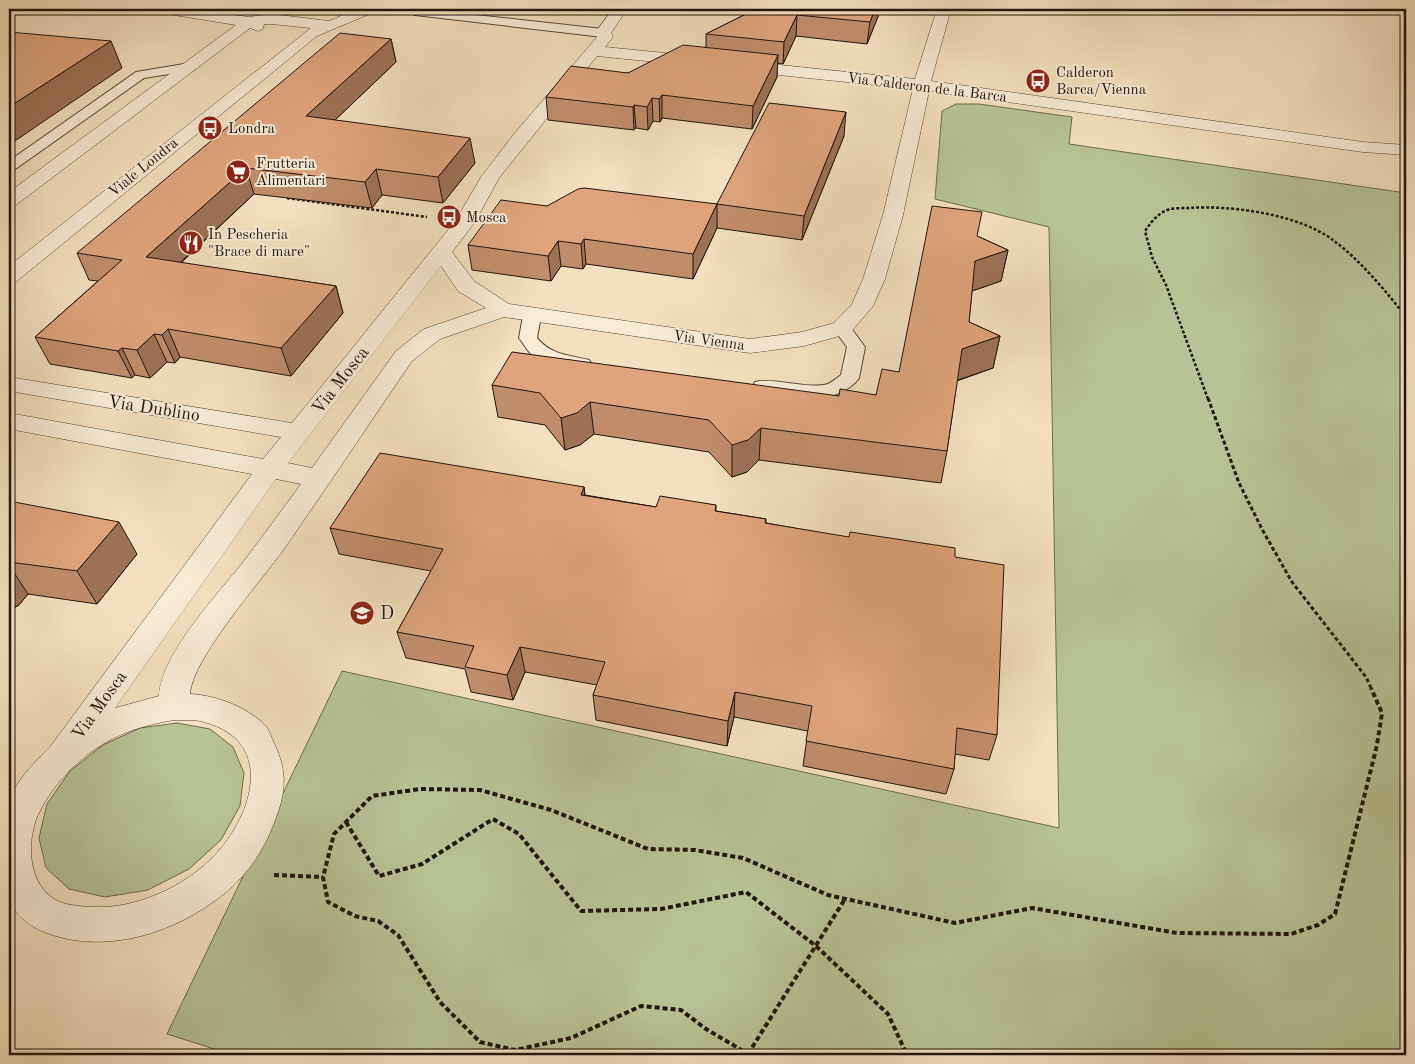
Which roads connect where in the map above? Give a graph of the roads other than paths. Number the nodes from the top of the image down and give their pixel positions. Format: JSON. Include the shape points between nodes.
{"nodes":[{"id":1,"x":162,"y":9,"type":"edge"},
{"id":2,"x":369,"y":9,"type":"edge"},
{"id":3,"x":425,"y":9,"type":"edge"},
{"id":4,"x":620,"y":9,"type":"edge"},
{"id":5,"x":944,"y":9,"type":"edge"},
{"id":6,"x":249,"y":22,"type":"junction"},
{"id":7,"x":328,"y":25,"type":"junction"},
{"id":8,"x":312,"y":33,"type":"junction"},
{"id":9,"x":601,"y":40,"type":"junction"},
{"id":10,"x":707,"y":56,"type":"edge"},
{"id":11,"x":731,"y":58,"type":"edge"},
{"id":12,"x":190,"y":67,"type":"junction"},
{"id":13,"x":924,"y":78,"type":"junction"},
{"id":14,"x":1406,"y":137,"type":"edge"},
{"id":15,"x":1406,"y":150,"type":"edge"},
{"id":16,"x":9,"y":167,"type":"edge"},
{"id":17,"x":9,"y":201,"type":"edge"},
{"id":18,"x":441,"y":252,"type":"junction"},
{"id":19,"x":9,"y":276,"type":"edge"},
{"id":20,"x":503,"y":310,"type":"junction"},
{"id":21,"x":532,"y":316,"type":"junction"},
{"id":22,"x":842,"y":328,"type":"junction"},
{"id":23,"x":603,"y":366,"type":"edge"},
{"id":24,"x":740,"y":383,"type":"edge"},
{"id":25,"x":9,"y":384,"type":"edge"},
{"id":26,"x":9,"y":421,"type":"edge"},
{"id":27,"x":299,"y":432,"type":"junction"},
{"id":28,"x":270,"y":468,"type":"junction"},
{"id":29,"x":318,"y":478,"type":"junction"},
{"id":30,"x":174,"y":707,"type":"junction"},
{"id":31,"x":62,"y":756,"type":"junction"},
{"id":32,"x":10,"y":841,"type":"edge"}],
"edges":[{"from":1,"to":6,"type":"street"},
{"from":2,"to":7,"type":"street","name":"Viale Londra"},
{"from":3,"to":9,"type":"lane","via":[[415,12]]},
{"from":4,"to":9,"type":"street","name":"Via Mosca"},
{"from":5,"to":13,"type":"street"},
{"from":6,"to":7,"type":"street","via":[[271,19]]},
{"from":6,"to":8,"type":"street","via":[[261,27]]},
{"from":6,"to":12,"type":"street"},
{"from":7,"to":8,"type":"street","name":"Viale Londra"},
{"from":8,"to":19,"type":"street","name":"Viale Londra"},
{"from":9,"to":10,"type":"street"},
{"from":9,"to":18,"type":"street","name":"Via Mosca","via":[[490,176],[465,222]]},
{"from":11,"to":13,"type":"street","name":"Via Calderon de la Barca"},
{"from":12,"to":16,"type":"lane","via":[[140,75]]},
{"from":12,"to":17,"type":"street"},
{"from":13,"to":14,"type":"street","name":"Via Calderon de la Barca"},
{"from":13,"to":15,"type":"street","name":"Via Calderon de la Barca","via":[[1363,147]]},
{"from":13,"to":22,"type":"street","via":[[893,215],[874,279],[862,306]]},
{"from":18,"to":20,"type":"street","name":"Via Vienna","via":[[466,286]]},
{"from":18,"to":27,"type":"street","name":"Via Mosca"},
{"from":20,"to":21,"type":"street","name":"Via Vienna"},
{"from":20,"to":29,"type":"street","name":"Via Mosca","via":[[432,334],[404,356]]},
{"from":21,"to":22,"type":"street","name":"Via Vienna","via":[[750,346],[804,339]]},
{"from":21,"to":23,"type":"lane","via":[[528,338],[538,351],[564,361]]},
{"from":22,"to":24,"type":"lane","via":[[856,346],[850,378],[831,390],[789,390]]},
{"from":25,"to":27,"type":"street","name":"Via Dublino"},
{"from":26,"to":28,"type":"street"},
{"from":27,"to":28,"type":"street","name":"Via Mosca"},
{"from":28,"to":29,"type":"street"},
{"from":28,"to":31,"type":"street","name":"Via Mosca"},
{"from":29,"to":30,"type":"street","name":"Via Mosca","via":[[189,654],[175,687]]},
{"from":30,"to":31,"type":"street","via":[[135,715],[93,733]]},
{"from":30,"to":32,"type":"street","via":[[210,709],[238,721],[261,744],[268,761],[269,790],[260,821],[242,851],[222,872],[193,895],[159,912],[109,925],[70,923],[43,912],[26,896],[14,872]]},
{"from":31,"to":32,"type":"street","via":[[35,786]]}]}
